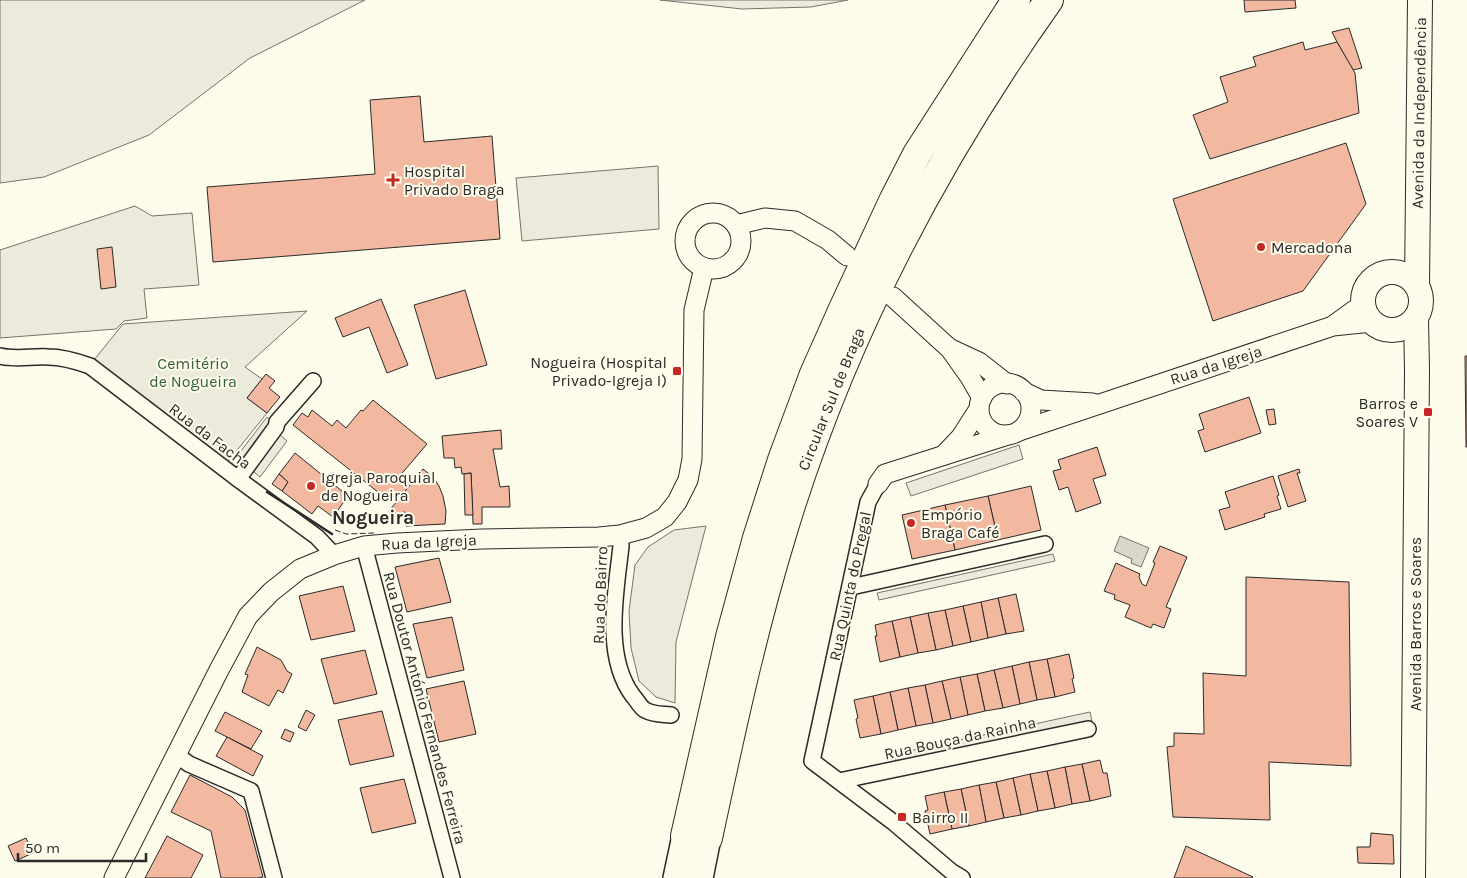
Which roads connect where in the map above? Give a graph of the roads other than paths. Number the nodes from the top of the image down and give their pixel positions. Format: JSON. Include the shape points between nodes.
{"nodes":[{"id":1,"x":1016,"y":0,"type":"edge"},
{"id":2,"x":1049,"y":0,"type":"edge"},
{"id":3,"x":1420,"y":0,"type":"edge"},
{"id":4,"x":736,"y":225,"type":"junction"},
{"id":5,"x":1417,"y":226,"type":"junction"},
{"id":6,"x":847,"y":256,"type":"dead end"},
{"id":7,"x":704,"y":268,"type":"junction"},
{"id":8,"x":1388,"y":273,"type":"junction"},
{"id":9,"x":1417,"y":286,"type":"junction"},
{"id":10,"x":892,"y":297,"type":"dead end"},
{"id":11,"x":1416,"y":318,"type":"junction"},
{"id":12,"x":1376,"y":319,"type":"junction"},
{"id":13,"x":950,"y":349,"type":"junction"},
{"id":14,"x":0,"y":356,"type":"edge"},
{"id":15,"x":1417,"y":370,"type":"junction"},
{"id":16,"x":313,"y":381,"type":"dead end"},
{"id":17,"x":1015,"y":388,"type":"junction"},
{"id":18,"x":980,"y":403,"type":"junction"},
{"id":19,"x":1099,"y":404,"type":"junction"},
{"id":20,"x":1013,"y":433,"type":"junction"},
{"id":21,"x":943,"y":456,"type":"junction"},
{"id":22,"x":238,"y":479,"type":"junction"},
{"id":23,"x":878,"y":484,"type":"joint"},
{"id":24,"x":620,"y":535,"type":"junction"},
{"id":25,"x":1045,"y":544,"type":"dead end"},
{"id":26,"x":364,"y":546,"type":"junction"},
{"id":27,"x":334,"y":555,"type":"junction"},
{"id":28,"x":851,"y":587,"type":"junction"},
{"id":29,"x":672,"y":715,"type":"dead end"},
{"id":30,"x":1088,"y":729,"type":"dead end"},
{"id":31,"x":176,"y":755,"type":"junction"},
{"id":32,"x":839,"y":781,"type":"junction"},
{"id":33,"x":692,"y":841,"type":"junction"},
{"id":34,"x":114,"y":878,"type":"edge"},
{"id":35,"x":274,"y":878,"type":"edge"},
{"id":36,"x":452,"y":878,"type":"edge"},
{"id":37,"x":663,"y":878,"type":"edge"},
{"id":38,"x":676,"y":878,"type":"edge"},
{"id":39,"x":700,"y":878,"type":"edge"},
{"id":40,"x":962,"y":878,"type":"edge"},
{"id":41,"x":1413,"y":878,"type":"edge"}],
"edges":[{"from":1,"to":33,"type":"highway","name":"Circular Sul de Braga","via":[[917,154],[814,374],[757,538],[728,646]]},
{"from":2,"to":33,"type":"highway","name":"Circular Sul de Braga","via":[[951,150],[868,306],[829,399],[786,521],[731,733]]},
{"from":3,"to":5,"type":"main road","name":"Avenida da Independência"},
{"from":4,"to":6,"type":"street","via":[[766,218],[795,221],[828,240]]},
{"from":4,"to":7,"type":"street","via":[[741,242],[735,258],[721,268]]},
{"from":4,"to":7,"type":"street","via":[[729,218],[710,213],[693,221],[684,237],[685,247],[688,256]]},
{"from":5,"to":8,"type":"main road","name":"Avenida da Independência"},
{"from":5,"to":9,"type":"main road","name":"Avenida da Independência"},
{"from":7,"to":24,"type":"street","name":"Rua da Igreja","via":[[694,310],[692,459],[688,480],[665,517],[646,528]]},
{"from":8,"to":9,"type":"main road","via":[[1404,275]]},
{"from":8,"to":12,"type":"main road","via":[[1373,280],[1364,295]]},
{"from":9,"to":11,"type":"main road","via":[[1421,302]]},
{"from":10,"to":13,"type":"street","name":"Rua da Igreja"},
{"from":11,"to":12,"type":"main road","via":[[1402,328]]},
{"from":11,"to":15,"type":"main road","name":"Avenida Barros e Soares"},
{"from":12,"to":15,"type":"main road"},
{"from":12,"to":19,"type":"street","name":"Rua da Igreja","via":[[1333,326]]},
{"from":13,"to":17,"type":"street","name":"Rua da Igreja","via":[[979,362]]},
{"from":13,"to":18,"type":"street","name":"Rua da Igreja","via":[[970,377]]},
{"from":14,"to":22,"type":"street","name":"Rua da Facha","via":[[70,358],[90,366]]},
{"from":15,"to":41,"type":"main road","name":"Avenida Barros e Soares"},
{"from":16,"to":22,"type":"street","via":[[277,422]]},
{"from":17,"to":18,"type":"street","via":[[992,387]]},
{"from":17,"to":19,"type":"street","name":"Rua da Igreja","via":[[1041,400]]},
{"from":17,"to":20,"type":"street","via":[[1029,399],[1031,408],[1025,425]]},
{"from":18,"to":20,"type":"street","via":[[981,420],[987,428],[997,434]]},
{"from":18,"to":21,"type":"street","name":"Rua Quinta do Pregal","via":[[961,437]]},
{"from":19,"to":20,"type":"street","name":"Rua da Igreja"},
{"from":20,"to":21,"type":"street","name":"Rua Quinta do Pregal"},
{"from":21,"to":23,"type":"street","name":"Rua Quinta do Pregal","via":[[885,474]]},
{"from":22,"to":27,"type":"street","name":"Rua da Facha","via":[[317,537]]},
{"from":23,"to":28,"type":"street","name":"Rua Quinta do Pregal","via":[[868,502]]},
{"from":24,"to":26,"type":"street","name":"Rua da Igreja"},
{"from":24,"to":29,"type":"street","name":"Rua do Bairro","via":[[614,620],[616,656],[628,688],[643,709]]},
{"from":25,"to":28,"type":"street"},
{"from":26,"to":27,"type":"street","name":"Rua da Igreja"},
{"from":26,"to":36,"type":"street","name":"Rua Doutor António Fernandes Ferreira"},
{"from":27,"to":31,"type":"street","name":"Rua da Igreja","via":[[300,569],[248,616]]},
{"from":28,"to":32,"type":"street","name":"Rua Quinta do Pregal","via":[[812,761]]},
{"from":30,"to":32,"type":"street","name":"Rua Bouça da Rainha"},
{"from":31,"to":34,"type":"street","name":"Rua da Igreja"},
{"from":31,"to":35,"type":"street","via":[[251,791]]},
{"from":32,"to":40,"type":"street"},
{"from":33,"to":37,"type":"street"},
{"from":33,"to":38,"type":"highway"},
{"from":33,"to":39,"type":"highway"}]}
